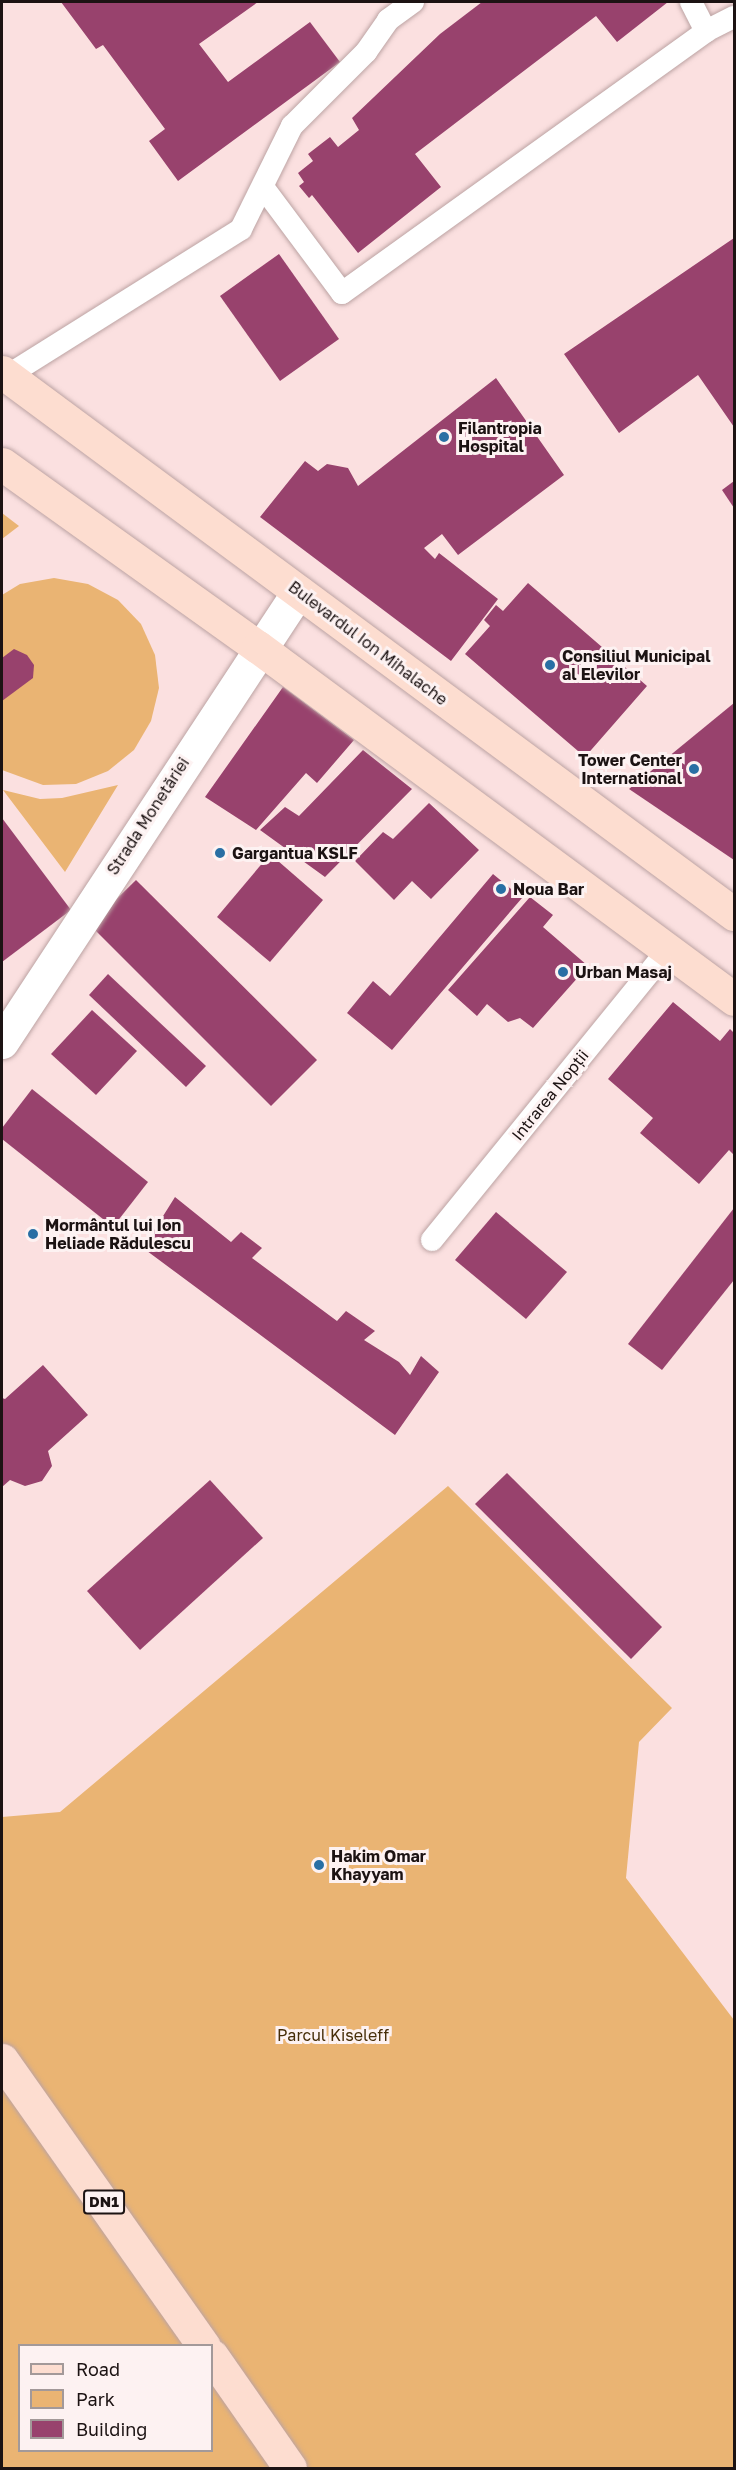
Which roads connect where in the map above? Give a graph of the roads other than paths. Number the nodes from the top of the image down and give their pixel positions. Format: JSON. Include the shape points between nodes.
{"nodes":[{"id":1,"x":413,"y":2,"type":"edge"},
{"id":2,"x":691,"y":2,"type":"edge"},
{"id":3,"x":735,"y":17,"type":"edge"},
{"id":4,"x":706,"y":31,"type":"junction"},
{"id":5,"x":263,"y":188,"type":"junction"},
{"id":6,"x":4,"y":374,"type":"edge"},
{"id":7,"x":2,"y":464,"type":"edge"},
{"id":8,"x":298,"y":592,"type":"junction"},
{"id":9,"x":258,"y":647,"type":"junction"},
{"id":10,"x":735,"y":915,"type":"edge"},
{"id":11,"x":667,"y":951,"type":"junction"},
{"id":12,"x":735,"y":999,"type":"edge"},
{"id":13,"x":2,"y":1042,"type":"edge"},
{"id":14,"x":432,"y":1240,"type":"dead end"},
{"id":15,"x":2,"y":2060,"type":"edge"},
{"id":16,"x":203,"y":2344,"type":"edge"},
{"id":17,"x":213,"y":2357,"type":"edge"},
{"id":18,"x":290,"y":2469,"type":"edge"}],
"edges":[{"from":1,"to":5,"type":"lane","via":[[388,20],[366,52],[292,126]]},
{"from":2,"to":4,"type":"lane"},
{"from":3,"to":4,"type":"lane"},
{"from":4,"to":5,"type":"lane","via":[[342,292]]},
{"from":5,"to":6,"type":"lane","via":[[241,230]]},
{"from":6,"to":8,"type":"main road","name":"Bulevardul Ion Mihalache"},
{"from":7,"to":9,"type":"main road"},
{"from":8,"to":9,"type":"street","name":"Strada Monetăriei"},
{"from":8,"to":10,"type":"main road","name":"Bulevardul Ion Mihalache"},
{"from":9,"to":11,"type":"main road"},
{"from":9,"to":13,"type":"street","name":"Strada Monetăriei"},
{"from":11,"to":12,"type":"main road"},
{"from":11,"to":14,"type":"lane","name":"Intrarea Nopții"},
{"from":15,"to":16,"type":"main road","number":"DN1"},
{"from":17,"to":18,"type":"main road"}]}
